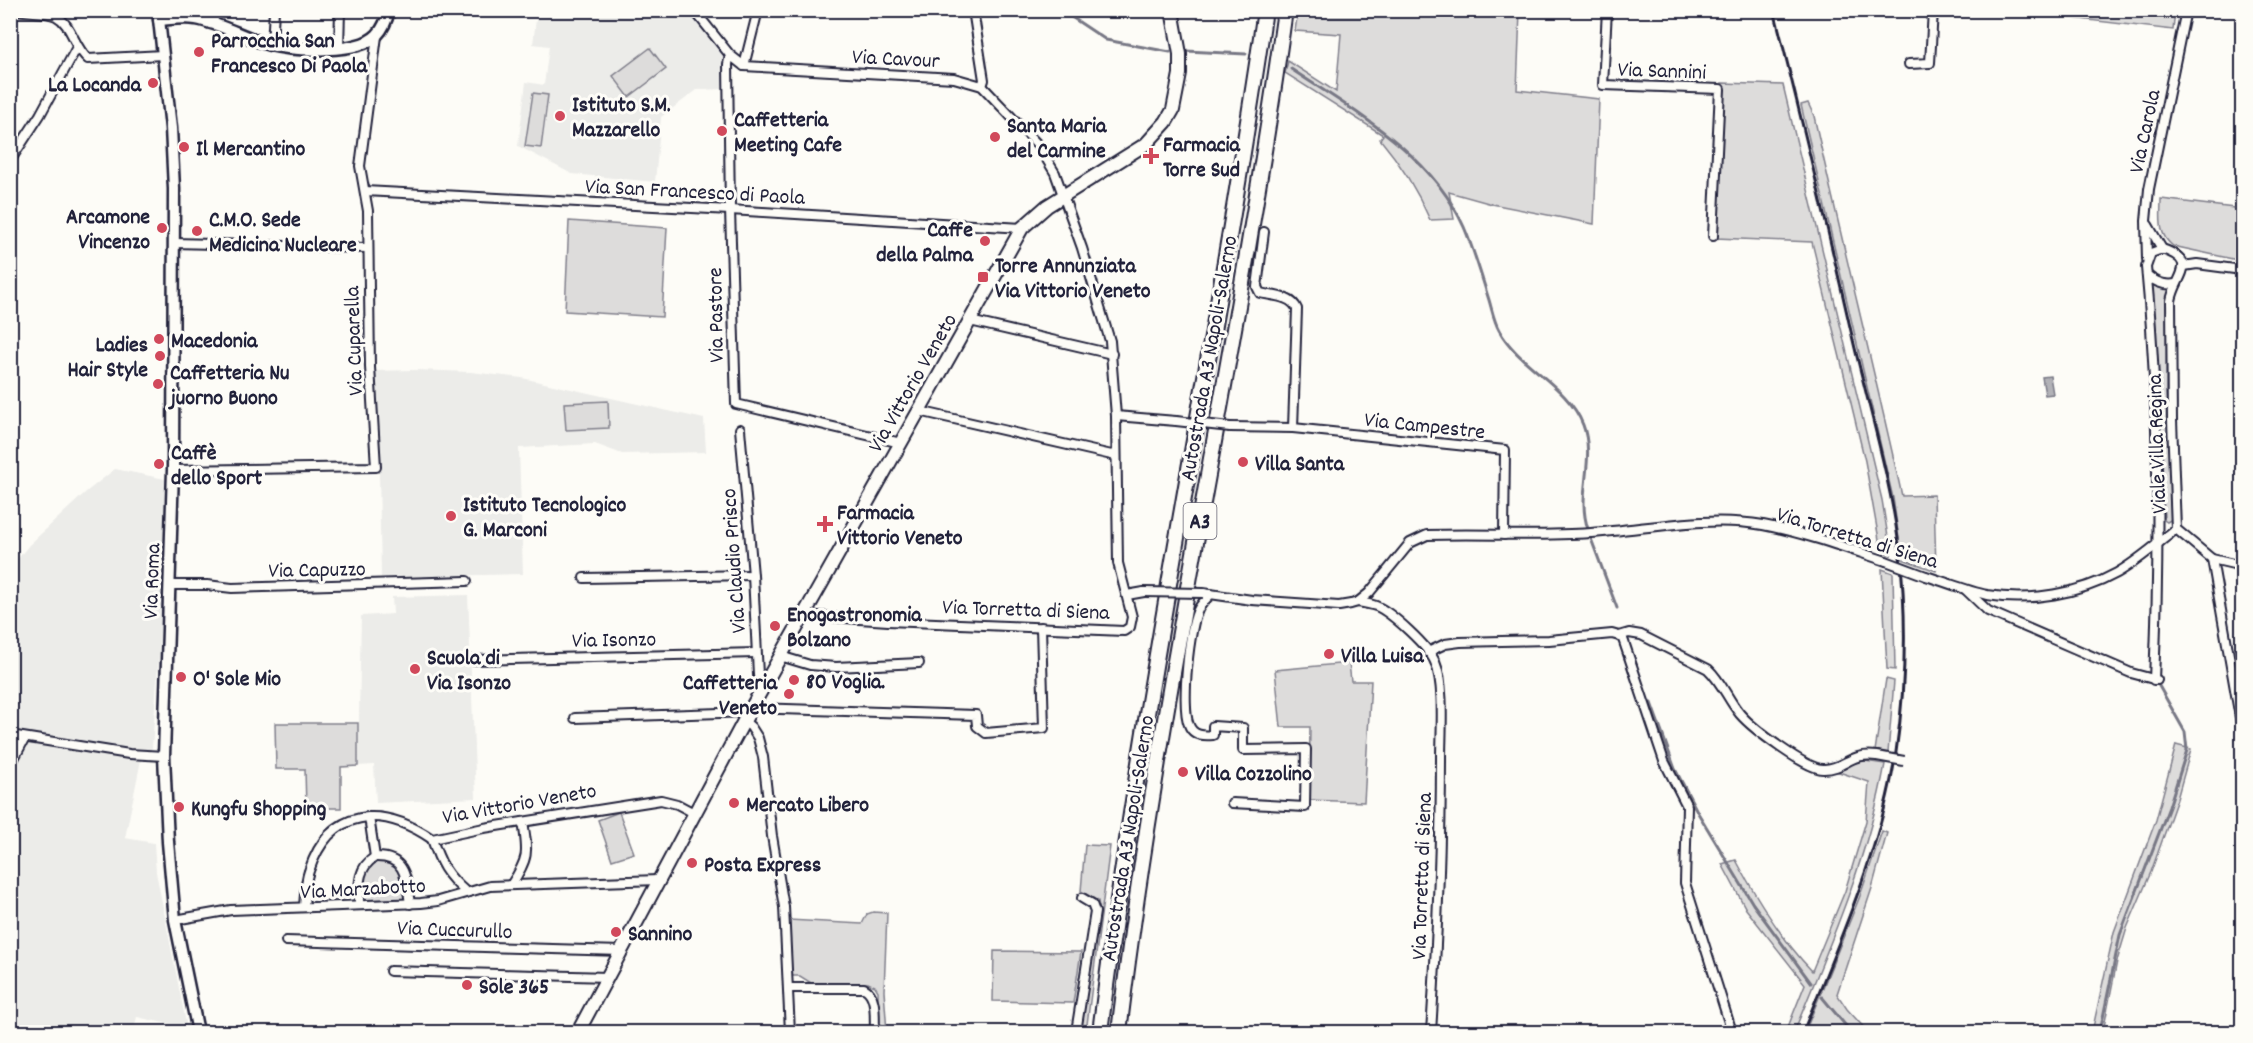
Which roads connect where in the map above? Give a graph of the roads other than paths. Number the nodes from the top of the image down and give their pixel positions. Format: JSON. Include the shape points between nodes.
{"nodes":[{"id":1,"x":18,"y":10,"type":"edge"},
{"id":2,"x":219,"y":10,"type":"edge"},
{"id":3,"x":274,"y":10,"type":"edge"},
{"id":4,"x":340,"y":10,"type":"edge"},
{"id":5,"x":390,"y":10,"type":"edge"},
{"id":6,"x":694,"y":10,"type":"edge"},
{"id":7,"x":758,"y":10,"type":"edge"},
{"id":8,"x":973,"y":10,"type":"edge"},
{"id":9,"x":1172,"y":10,"type":"edge"},
{"id":10,"x":1265,"y":10,"type":"edge"},
{"id":11,"x":1285,"y":10,"type":"edge"},
{"id":12,"x":1607,"y":10,"type":"edge"},
{"id":13,"x":1933,"y":10,"type":"edge"},
{"id":14,"x":2186,"y":10,"type":"edge"},
{"id":15,"x":159,"y":15,"type":"edge"},
{"id":16,"x":210,"y":24,"type":"junction"},
{"id":17,"x":377,"y":36,"type":"junction"},
{"id":18,"x":272,"y":45,"type":"junction"},
{"id":19,"x":78,"y":47,"type":"junction"},
{"id":20,"x":339,"y":48,"type":"junction"},
{"id":21,"x":163,"y":55,"type":"junction"},
{"id":22,"x":730,"y":55,"type":"junction"},
{"id":23,"x":1909,"y":64,"type":"dead end"},
{"id":24,"x":744,"y":66,"type":"junction"},
{"id":25,"x":982,"y":86,"type":"junction"},
{"id":26,"x":10,"y":161,"type":"edge"},
{"id":27,"x":365,"y":191,"type":"junction"},
{"id":28,"x":1064,"y":196,"type":"junction"},
{"id":29,"x":730,"y":210,"type":"junction"},
{"id":30,"x":2146,"y":221,"type":"junction"},
{"id":31,"x":1022,"y":228,"type":"junction"},
{"id":32,"x":1264,"y":232,"type":"dead end"},
{"id":33,"x":1713,"y":236,"type":"dead end"},
{"id":34,"x":174,"y":243,"type":"junction"},
{"id":35,"x":367,"y":248,"type":"junction"},
{"id":36,"x":2162,"y":249,"type":"junction"},
{"id":37,"x":2147,"y":260,"type":"junction"},
{"id":38,"x":2184,"y":266,"type":"junction"},
{"id":39,"x":2242,"y":270,"type":"edge"},
{"id":40,"x":2147,"y":275,"type":"junction"},
{"id":41,"x":2176,"y":284,"type":"junction"},
{"id":42,"x":970,"y":321,"type":"junction"},
{"id":43,"x":1112,"y":354,"type":"junction"},
{"id":44,"x":919,"y":411,"type":"junction"},
{"id":45,"x":1116,"y":416,"type":"junction"},
{"id":46,"x":1293,"y":428,"type":"junction"},
{"id":47,"x":740,"y":429,"type":"dead end"},
{"id":48,"x":901,"y":443,"type":"junction"},
{"id":49,"x":1116,"y":456,"type":"junction"},
{"id":50,"x":173,"y":470,"type":"junction"},
{"id":51,"x":2176,"y":529,"type":"junction"},
{"id":52,"x":1504,"y":535,"type":"junction"},
{"id":53,"x":2158,"y":543,"type":"junction"},
{"id":54,"x":2212,"y":559,"type":"junction"},
{"id":55,"x":2242,"y":566,"type":"edge"},
{"id":56,"x":753,"y":575,"type":"junction"},
{"id":57,"x":584,"y":578,"type":"dead end"},
{"id":58,"x":467,"y":581,"type":"dead end"},
{"id":59,"x":169,"y":585,"type":"junction"},
{"id":60,"x":1963,"y":587,"type":"junction"},
{"id":61,"x":1207,"y":593,"type":"junction"},
{"id":62,"x":1127,"y":595,"type":"junction"},
{"id":63,"x":1358,"y":602,"type":"junction"},
{"id":64,"x":803,"y":615,"type":"junction"},
{"id":65,"x":1041,"y":627,"type":"junction"},
{"id":66,"x":1619,"y":636,"type":"junction"},
{"id":67,"x":1428,"y":652,"type":"junction"},
{"id":68,"x":756,"y":653,"type":"junction"},
{"id":69,"x":780,"y":656,"type":"junction"},
{"id":70,"x":472,"y":660,"type":"dead end"},
{"id":71,"x":919,"y":663,"type":"dead end"},
{"id":72,"x":761,"y":690,"type":"junction"},
{"id":73,"x":748,"y":713,"type":"junction"},
{"id":74,"x":576,"y":718,"type":"dead end"},
{"id":75,"x":2242,"y":729,"type":"edge"},
{"id":76,"x":10,"y":735,"type":"edge"},
{"id":77,"x":25,"y":738,"type":"junction"},
{"id":78,"x":164,"y":756,"type":"junction"},
{"id":79,"x":1904,"y":762,"type":"dead end"},
{"id":80,"x":10,"y":766,"type":"edge"},
{"id":81,"x":1232,"y":802,"type":"dead end"},
{"id":82,"x":694,"y":813,"type":"junction"},
{"id":83,"x":369,"y":817,"type":"junction"},
{"id":84,"x":523,"y":822,"type":"junction"},
{"id":85,"x":432,"y":839,"type":"junction"},
{"id":86,"x":375,"y":857,"type":"junction"},
{"id":87,"x":658,"y":880,"type":"junction"},
{"id":88,"x":511,"y":885,"type":"junction"},
{"id":89,"x":466,"y":892,"type":"junction"},
{"id":90,"x":1082,"y":898,"type":"dead end"},
{"id":91,"x":410,"y":904,"type":"junction"},
{"id":92,"x":359,"y":905,"type":"junction"},
{"id":93,"x":304,"y":908,"type":"junction"},
{"id":94,"x":175,"y":920,"type":"junction"},
{"id":95,"x":286,"y":941,"type":"dead end"},
{"id":96,"x":622,"y":951,"type":"junction"},
{"id":97,"x":390,"y":971,"type":"dead end"},
{"id":98,"x":608,"y":977,"type":"junction"},
{"id":99,"x":789,"y":988,"type":"junction"},
{"id":100,"x":198,"y":1032,"type":"edge"},
{"id":101,"x":578,"y":1032,"type":"edge"},
{"id":102,"x":790,"y":1032,"type":"edge"},
{"id":103,"x":874,"y":1032,"type":"edge"},
{"id":104,"x":1076,"y":1032,"type":"edge"},
{"id":105,"x":1100,"y":1032,"type":"edge"},
{"id":106,"x":1119,"y":1032,"type":"edge"},
{"id":107,"x":1431,"y":1032,"type":"edge"},
{"id":108,"x":1732,"y":1032,"type":"edge"}],
"edges":[{"from":1,"to":19,"type":"street","via":[[56,16]]},
{"from":2,"to":16,"type":"street"},
{"from":3,"to":18,"type":"street"},
{"from":4,"to":20,"type":"street"},
{"from":5,"to":17,"type":"street"},
{"from":6,"to":22,"type":"street"},
{"from":7,"to":24,"type":"street"},
{"from":8,"to":25,"type":"street"},
{"from":9,"to":28,"type":"main road","name":"Via Vittorio Veneto","via":[[1180,54],[1173,110],[1146,144]]},
{"from":10,"to":105,"type":"highway","name":"Autostrada A3 Napoli-Salerno","number":"A3","via":[[1243,165],[1135,786]]},
{"from":11,"to":106,"type":"highway","name":"Autostrada A3 Napoli-Salerno","number":"A3","via":[[1260,180],[1157,769]]},
{"from":12,"to":33,"type":"street","name":"Via Sannini","via":[[1603,85],[1720,88]]},
{"from":13,"to":23,"type":"street","via":[[1930,63]]},
{"from":14,"to":30,"type":"street","name":"Via Carola","via":[[2149,189]]},
{"from":15,"to":16,"type":"street"},
{"from":15,"to":21,"type":"street","name":"Via Roma"},
{"from":16,"to":18,"type":"street"},
{"from":17,"to":20,"type":"street","via":[[366,43]]},
{"from":17,"to":27,"type":"street","name":"Via Cuparella","via":[[360,166]]},
{"from":18,"to":20,"type":"street"},
{"from":19,"to":21,"type":"street","via":[[88,59]]},
{"from":19,"to":26,"type":"street"},
{"from":21,"to":34,"type":"street","name":"Via Roma","via":[[171,128]]},
{"from":22,"to":24,"type":"street"},
{"from":22,"to":29,"type":"street","name":"Via Pastore"},
{"from":24,"to":25,"type":"street","name":"Via Cavour","via":[[954,78]]},
{"from":25,"to":28,"type":"street","via":[[1038,145]]},
{"from":27,"to":29,"type":"street","name":"Via San Francesco di Paola"},
{"from":27,"to":35,"type":"street","name":"Via Cuparella"},
{"from":28,"to":31,"type":"main road","name":"Via Vittorio Veneto"},
{"from":28,"to":43,"type":"street"},
{"from":29,"to":31,"type":"street","name":"Via San Francesco di Paola"},
{"from":29,"to":48,"type":"street","name":"Via Pastore","via":[[736,404]]},
{"from":30,"to":36,"type":"street"},
{"from":30,"to":37,"type":"street","name":"Via Carola"},
{"from":31,"to":42,"type":"main road","name":"Via Vittorio Veneto"},
{"from":32,"to":46,"type":"street","via":[[1257,287],[1260,293],[1289,300],[1297,309]]},
{"from":34,"to":35,"type":"street"},
{"from":34,"to":50,"type":"street","name":"Via Roma"},
{"from":35,"to":50,"type":"street","name":"Via Cuparella","via":[[376,467]]},
{"from":36,"to":37,"type":"street","via":[[2151,253]]},
{"from":36,"to":38,"type":"street"},
{"from":37,"to":40,"type":"street"},
{"from":38,"to":39,"type":"street"},
{"from":38,"to":41,"type":"street"},
{"from":40,"to":41,"type":"street","via":[[2164,284]]},
{"from":40,"to":53,"type":"street"},
{"from":41,"to":51,"type":"street","name":"Viale Villa Regina","via":[[2171,313]]},
{"from":42,"to":43,"type":"street"},
{"from":42,"to":44,"type":"main road","name":"Via Vittorio Veneto"},
{"from":43,"to":45,"type":"street"},
{"from":44,"to":48,"type":"main road","name":"Via Vittorio Veneto"},
{"from":44,"to":49,"type":"street"},
{"from":45,"to":46,"type":"street","name":"Via Campestre","bridge":true,"via":[[1230,427]]},
{"from":45,"to":49,"type":"street"},
{"from":46,"to":52,"type":"street","name":"Via Campestre","via":[[1505,450]]},
{"from":47,"to":56,"type":"street","name":"Via Claudio Prisco"},
{"from":48,"to":64,"type":"main road","name":"Via Vittorio Veneto"},
{"from":49,"to":62,"type":"street","via":[[1118,563]]},
{"from":50,"to":59,"type":"street","name":"Via Roma"},
{"from":51,"to":53,"type":"street","name":"Via Torretta di Siena"},
{"from":51,"to":54,"type":"street","name":"Viale Villa Regina"},
{"from":52,"to":60,"type":"street","name":"Via Torretta di Siena","bridge":true,"via":[[1590,533],[1684,523],[1763,525],[1812,537]]},
{"from":52,"to":63,"type":"street","name":"Via Torretta di Siena","via":[[1420,537],[1410,543]]},
{"from":53,"to":60,"type":"street","name":"Via Torretta di Siena","via":[[2117,573],[2068,592],[2021,597],[1987,595]]},
{"from":53,"to":60,"type":"street","via":[[2157,680],[2131,673],[1988,611]]},
{"from":54,"to":55,"type":"street"},
{"from":54,"to":75,"type":"street"},
{"from":56,"to":57,"type":"street"},
{"from":56,"to":68,"type":"street","name":"Via Claudio Prisco"},
{"from":58,"to":59,"type":"street","name":"Via Capuzzo","via":[[232,588]]},
{"from":59,"to":78,"type":"street","name":"Via Roma"},
{"from":61,"to":62,"type":"street","name":"Via Torretta di Siena","bridge":true},
{"from":61,"to":63,"type":"street","name":"Via Torretta di Siena","via":[[1339,606]]},
{"from":61,"to":81,"type":"street","via":[[1195,618],[1186,677],[1189,726],[1202,736],[1213,735],[1214,726],[1243,728],[1243,750],[1306,749],[1305,807]]},
{"from":62,"to":65,"type":"street","name":"Via Torretta di Siena","via":[[1131,617],[1130,627],[1124,631]]},
{"from":63,"to":67,"type":"street","name":"Via Torretta di Siena","via":[[1388,613]]},
{"from":64,"to":65,"type":"street","name":"Via Torretta di Siena"},
{"from":64,"to":69,"type":"main road","name":"Via Vittorio Veneto"},
{"from":65,"to":73,"type":"street","via":[[1044,728],[986,734],[977,726],[976,715]]},
{"from":66,"to":67,"type":"street","via":[[1460,642]]},
{"from":66,"to":79,"type":"street","bridge":true,"via":[[1641,635],[1708,669],[1739,713],[1765,737],[1823,770],[1864,754]]},
{"from":66,"to":108,"type":"street","via":[[1664,761],[1688,806],[1685,884]]},
{"from":67,"to":107,"type":"street","name":"Via Torretta di Siena","via":[[1436,664],[1442,722],[1440,872]]},
{"from":68,"to":70,"type":"street","name":"Via Isonzo"},
{"from":68,"to":72,"type":"street","name":"Via Claudio Prisco"},
{"from":69,"to":71,"type":"street","via":[[836,667]]},
{"from":69,"to":72,"type":"main road","name":"Via Vittorio Veneto"},
{"from":72,"to":73,"type":"main road","name":"Via Vittorio Veneto"},
{"from":73,"to":74,"type":"street"},
{"from":73,"to":82,"type":"main road","name":"Via Vittorio Veneto"},
{"from":73,"to":99,"type":"street","via":[[763,757],[784,907]]},
{"from":76,"to":77,"type":"street"},
{"from":77,"to":78,"type":"street"},
{"from":77,"to":80,"type":"street"},
{"from":78,"to":94,"type":"street","name":"Via Roma"},
{"from":82,"to":84,"type":"street","name":"Via Vittorio Veneto","via":[[662,800]]},
{"from":82,"to":87,"type":"main road","name":"Via Vittorio Veneto"},
{"from":83,"to":85,"type":"street","name":"Via Vittorio Veneto","via":[[394,820]]},
{"from":83,"to":86,"type":"street"},
{"from":83,"to":93,"type":"street","name":"Via Vittorio Veneto","via":[[358,817],[341,825],[326,839],[308,874]]},
{"from":84,"to":85,"type":"street","name":"Via Vittorio Veneto"},
{"from":84,"to":88,"type":"street","via":[[526,861]]},
{"from":85,"to":89,"type":"street","via":[[441,864]]},
{"from":86,"to":91,"type":"street","via":[[395,860],[402,866]]},
{"from":86,"to":92,"type":"street","via":[[361,873]]},
{"from":87,"to":88,"type":"street","name":"Via Marzabotto"},
{"from":87,"to":96,"type":"main road","name":"Via Vittorio Veneto"},
{"from":88,"to":89,"type":"street","name":"Via Marzabotto"},
{"from":89,"to":91,"type":"street","name":"Via Marzabotto"},
{"from":90,"to":104,"type":"street","via":[[1092,904],[1095,912]]},
{"from":91,"to":92,"type":"street","name":"Via Marzabotto"},
{"from":92,"to":93,"type":"street","name":"Via Marzabotto"},
{"from":93,"to":94,"type":"street","name":"Via Marzabotto","via":[[231,910]]},
{"from":94,"to":100,"type":"street","name":"Via Roma"},
{"from":95,"to":96,"type":"street","name":"Via Cuccurullo"},
{"from":96,"to":98,"type":"main road","name":"Via Vittorio Veneto"},
{"from":97,"to":98,"type":"street"},
{"from":98,"to":101,"type":"main road","name":"Via Vittorio Veneto"},
{"from":99,"to":102,"type":"street"},
{"from":99,"to":103,"type":"street","via":[[864,988],[872,995]]}]}
